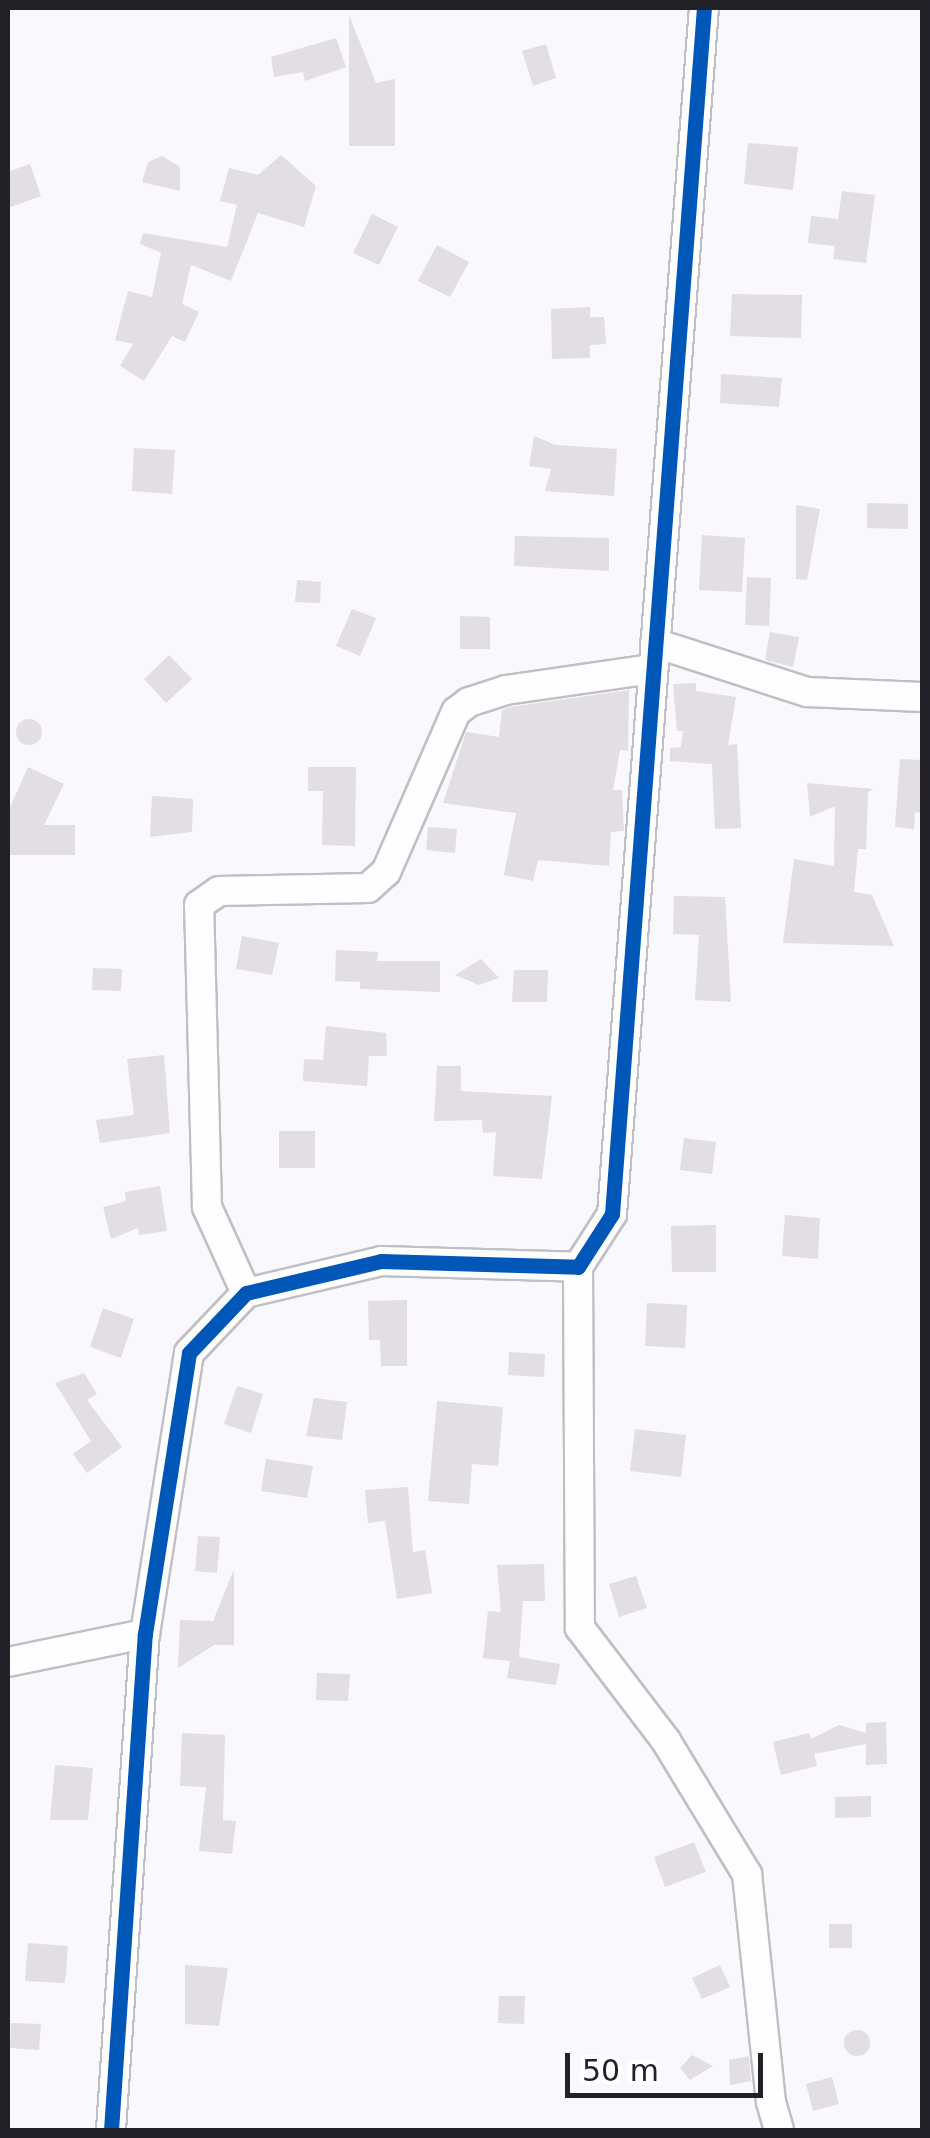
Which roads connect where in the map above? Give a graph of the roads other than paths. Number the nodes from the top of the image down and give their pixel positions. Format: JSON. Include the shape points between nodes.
{"nodes":[{"id":1,"x":704,"y":8,"type":"edge"},
{"id":2,"x":654,"y":656,"type":"junction"},
{"id":3,"x":922,"y":697,"type":"edge"},
{"id":4,"x":578,"y":1267,"type":"junction"},
{"id":5,"x":246,"y":1293,"type":"junction"},
{"id":6,"x":145,"y":1634,"type":"junction"},
{"id":7,"x":8,"y":1662,"type":"edge"},
{"id":8,"x":111,"y":2130,"type":"edge"},
{"id":9,"x":779,"y":2130,"type":"edge"}],
"edges":[{"from":1,"to":2,"type":"street"},
{"from":2,"to":3,"type":"street","via":[[807,692]]},
{"from":2,"to":4,"type":"street","via":[[612,1214]]},
{"from":2,"to":5,"type":"street","via":[[468,702],[456,712],[386,872],[368,888],[219,891],[199,905],[206,1207]]},
{"from":4,"to":5,"type":"street","via":[[381,1261]]},
{"from":4,"to":9,"type":"street","via":[[580,1628],[666,1741],[747,1874]]},
{"from":5,"to":6,"type":"street","via":[[189,1354]]},
{"from":6,"to":7,"type":"street"},
{"from":6,"to":8,"type":"street"}]}
